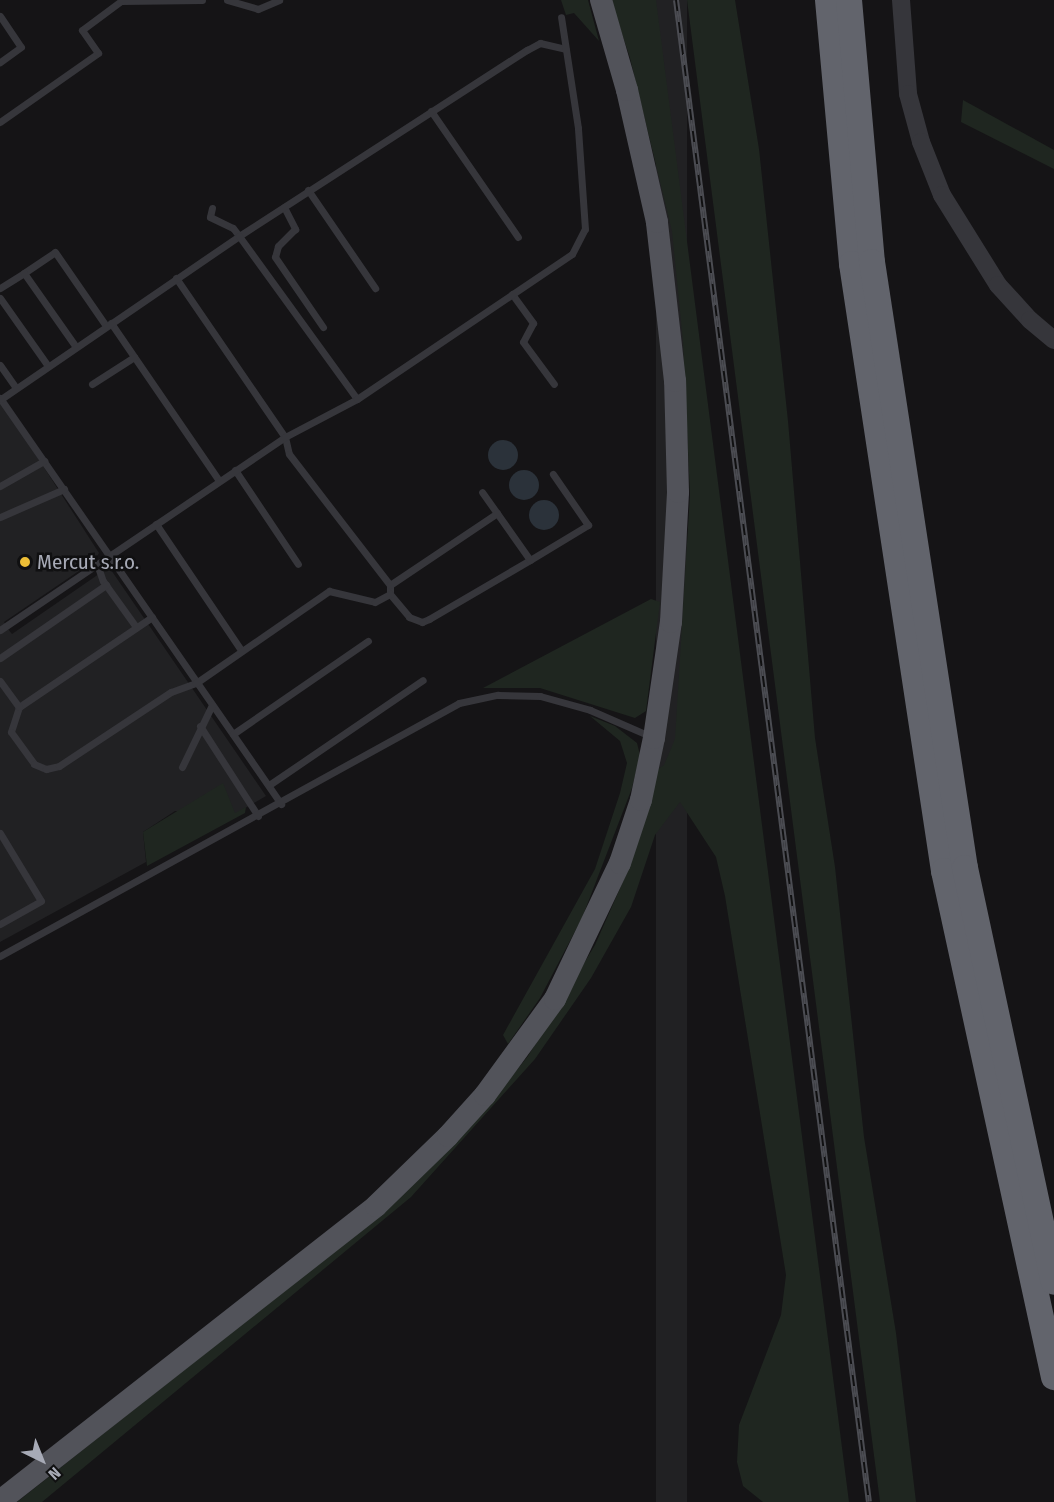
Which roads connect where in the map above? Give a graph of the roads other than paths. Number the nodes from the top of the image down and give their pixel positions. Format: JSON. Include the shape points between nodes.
{"nodes":[{"id":1,"x":202,"y":0,"type":"edge"},
{"id":2,"x":227,"y":0,"type":"edge"},
{"id":3,"x":279,"y":0,"type":"edge"},
{"id":4,"x":601,"y":0,"type":"edge"},
{"id":5,"x":828,"y":0,"type":"edge"},
{"id":6,"x":849,"y":0,"type":"edge"},
{"id":7,"x":902,"y":0,"type":"edge"},
{"id":8,"x":0,"y":16,"type":"edge"},
{"id":9,"x":561,"y":17,"type":"dead end"},
{"id":10,"x":565,"y":49,"type":"junction"},
{"id":11,"x":0,"y":62,"type":"edge"},
{"id":12,"x":431,"y":111,"type":"junction"},
{"id":13,"x":0,"y":122,"type":"edge"},
{"id":14,"x":308,"y":190,"type":"junction"},
{"id":15,"x":284,"y":207,"type":"junction"},
{"id":16,"x":212,"y":208,"type":"dead end"},
{"id":17,"x":239,"y":236,"type":"junction"},
{"id":18,"x":518,"y":237,"type":"dead end"},
{"id":19,"x":24,"y":273,"type":"junction"},
{"id":20,"x":176,"y":278,"type":"junction"},
{"id":21,"x":0,"y":288,"type":"edge"},
{"id":22,"x":375,"y":288,"type":"dead end"},
{"id":23,"x":512,"y":294,"type":"junction"},
{"id":24,"x":0,"y":298,"type":"edge"},
{"id":25,"x":108,"y":325,"type":"junction"},
{"id":26,"x":323,"y":327,"type":"dead end"},
{"id":27,"x":1054,"y":340,"type":"edge"},
{"id":28,"x":76,"y":347,"type":"junction"},
{"id":29,"x":134,"y":357,"type":"junction"},
{"id":30,"x":0,"y":365,"type":"edge"},
{"id":31,"x":48,"y":366,"type":"junction"},
{"id":32,"x":92,"y":384,"type":"dead end"},
{"id":33,"x":554,"y":384,"type":"dead end"},
{"id":34,"x":16,"y":388,"type":"junction"},
{"id":35,"x":0,"y":398,"type":"edge"},
{"id":36,"x":357,"y":399,"type":"junction"},
{"id":37,"x":285,"y":437,"type":"junction"},
{"id":38,"x":44,"y":461,"type":"junction"},
{"id":39,"x":235,"y":470,"type":"junction"},
{"id":40,"x":553,"y":474,"type":"dead end"},
{"id":41,"x":219,"y":481,"type":"junction"},
{"id":42,"x":0,"y":486,"type":"edge"},
{"id":43,"x":64,"y":489,"type":"junction"},
{"id":44,"x":482,"y":492,"type":"dead end"},
{"id":45,"x":496,"y":513,"type":"junction"},
{"id":46,"x":0,"y":517,"type":"edge"},
{"id":47,"x":156,"y":524,"type":"junction"},
{"id":48,"x":110,"y":555,"type":"junction"},
{"id":49,"x":530,"y":560,"type":"junction"},
{"id":50,"x":97,"y":564,"type":"junction"},
{"id":51,"x":298,"y":564,"type":"dead end"},
{"id":52,"x":106,"y":585,"type":"junction"},
{"id":53,"x":390,"y":585,"type":"junction"},
{"id":54,"x":390,"y":594,"type":"junction"},
{"id":55,"x":152,"y":617,"type":"junction"},
{"id":56,"x":136,"y":627,"type":"junction"},
{"id":57,"x":0,"y":630,"type":"edge"},
{"id":58,"x":368,"y":641,"type":"dead end"},
{"id":59,"x":241,"y":650,"type":"junction"},
{"id":60,"x":0,"y":658,"type":"edge"},
{"id":61,"x":423,"y":680,"type":"dead end"},
{"id":62,"x":0,"y":681,"type":"edge"},
{"id":63,"x":196,"y":683,"type":"junction"},
{"id":64,"x":212,"y":705,"type":"junction"},
{"id":65,"x":19,"y":707,"type":"junction"},
{"id":66,"x":200,"y":726,"type":"junction"},
{"id":67,"x":233,"y":735,"type":"junction"},
{"id":68,"x":654,"y":738,"type":"junction"},
{"id":69,"x":182,"y":767,"type":"dead end"},
{"id":70,"x":269,"y":786,"type":"junction"},
{"id":71,"x":281,"y":804,"type":"junction"},
{"id":72,"x":258,"y":816,"type":"junction"},
{"id":73,"x":1,"y":838,"type":"edge"},
{"id":74,"x":0,"y":924,"type":"edge"},
{"id":75,"x":0,"y":956,"type":"edge"},
{"id":76,"x":1054,"y":1282,"type":"edge"},
{"id":77,"x":1054,"y":1377,"type":"edge"},
{"id":78,"x":0,"y":1501,"type":"edge"}],
"edges":[{"from":1,"to":13,"type":"lane","via":[[121,1],[82,30],[98,53]]},
{"from":2,"to":3,"type":"lane","via":[[258,9]]},
{"from":4,"to":68,"type":"main road","via":[[627,90],[657,222],[675,381],[676,556]]},
{"from":5,"to":77,"type":"highway","via":[[852,264],[944,872]]},
{"from":6,"to":76,"type":"highway","via":[[872,262],[965,868]]},
{"from":7,"to":27,"type":"street","via":[[908,94],[942,195],[998,285]]},
{"from":8,"to":11,"type":"lane","via":[[21,47]]},
{"from":9,"to":10,"type":"lane"},
{"from":10,"to":12,"type":"lane","via":[[535,45]]},
{"from":10,"to":23,"type":"lane","via":[[578,128],[585,230],[572,254]]},
{"from":12,"to":14,"type":"lane"},
{"from":12,"to":18,"type":"lane"},
{"from":14,"to":15,"type":"lane"},
{"from":14,"to":22,"type":"lane"},
{"from":15,"to":17,"type":"lane"},
{"from":15,"to":26,"type":"lane","via":[[295,229],[278,246],[275,257]]},
{"from":16,"to":17,"type":"lane","via":[[210,217],[233,228]]},
{"from":17,"to":20,"type":"lane"},
{"from":17,"to":36,"type":"lane"},
{"from":19,"to":21,"type":"lane"},
{"from":19,"to":25,"type":"lane","via":[[55,252]]},
{"from":19,"to":28,"type":"lane"},
{"from":20,"to":25,"type":"lane"},
{"from":20,"to":37,"type":"lane"},
{"from":23,"to":33,"type":"lane","via":[[533,323],[523,342]]},
{"from":23,"to":36,"type":"lane"},
{"from":24,"to":31,"type":"lane"},
{"from":25,"to":28,"type":"lane"},
{"from":25,"to":29,"type":"lane"},
{"from":28,"to":31,"type":"lane"},
{"from":29,"to":32,"type":"lane"},
{"from":29,"to":41,"type":"lane"},
{"from":30,"to":34,"type":"lane"},
{"from":31,"to":34,"type":"lane"},
{"from":34,"to":35,"type":"lane"},
{"from":35,"to":38,"type":"lane"},
{"from":36,"to":37,"type":"lane"},
{"from":37,"to":39,"type":"lane"},
{"from":37,"to":53,"type":"lane","via":[[289,454]]},
{"from":38,"to":42,"type":"lane"},
{"from":38,"to":43,"type":"lane"},
{"from":39,"to":41,"type":"lane"},
{"from":39,"to":51,"type":"lane"},
{"from":40,"to":49,"type":"lane","via":[[588,525]]},
{"from":41,"to":47,"type":"lane"},
{"from":43,"to":46,"type":"lane"},
{"from":43,"to":48,"type":"lane"},
{"from":44,"to":45,"type":"lane"},
{"from":45,"to":49,"type":"lane"},
{"from":45,"to":53,"type":"lane"},
{"from":47,"to":48,"type":"lane"},
{"from":47,"to":59,"type":"lane"},
{"from":48,"to":50,"type":"lane"},
{"from":48,"to":55,"type":"lane"},
{"from":49,"to":54,"type":"lane","via":[[422,622],[405,615]]},
{"from":50,"to":52,"type":"lane"},
{"from":50,"to":57,"type":"lane"},
{"from":52,"to":56,"type":"lane"},
{"from":52,"to":60,"type":"lane"},
{"from":53,"to":54,"type":"lane"},
{"from":54,"to":59,"type":"lane","via":[[375,602],[328,591]]},
{"from":55,"to":56,"type":"lane"},
{"from":55,"to":63,"type":"lane"},
{"from":56,"to":65,"type":"lane"},
{"from":58,"to":67,"type":"lane"},
{"from":59,"to":63,"type":"lane"},
{"from":61,"to":70,"type":"lane"},
{"from":62,"to":65,"type":"lane"},
{"from":63,"to":64,"type":"lane"},
{"from":63,"to":65,"type":"lane","via":[[171,692],[59,766],[46,769],[34,764],[11,732]]},
{"from":64,"to":66,"type":"lane"},
{"from":64,"to":67,"type":"lane"},
{"from":66,"to":69,"type":"lane"},
{"from":66,"to":72,"type":"lane"},
{"from":67,"to":70,"type":"lane"},
{"from":68,"to":71,"type":"lane","via":[[568,702],[498,695],[459,703]]},
{"from":68,"to":78,"type":"main road","via":[[641,800],[620,863],[582,947],[555,999],[485,1095],[376,1206]]},
{"from":70,"to":71,"type":"lane"},
{"from":71,"to":72,"type":"lane"},
{"from":72,"to":75,"type":"lane"},
{"from":73,"to":74,"type":"lane","via":[[41,901]]}]}
